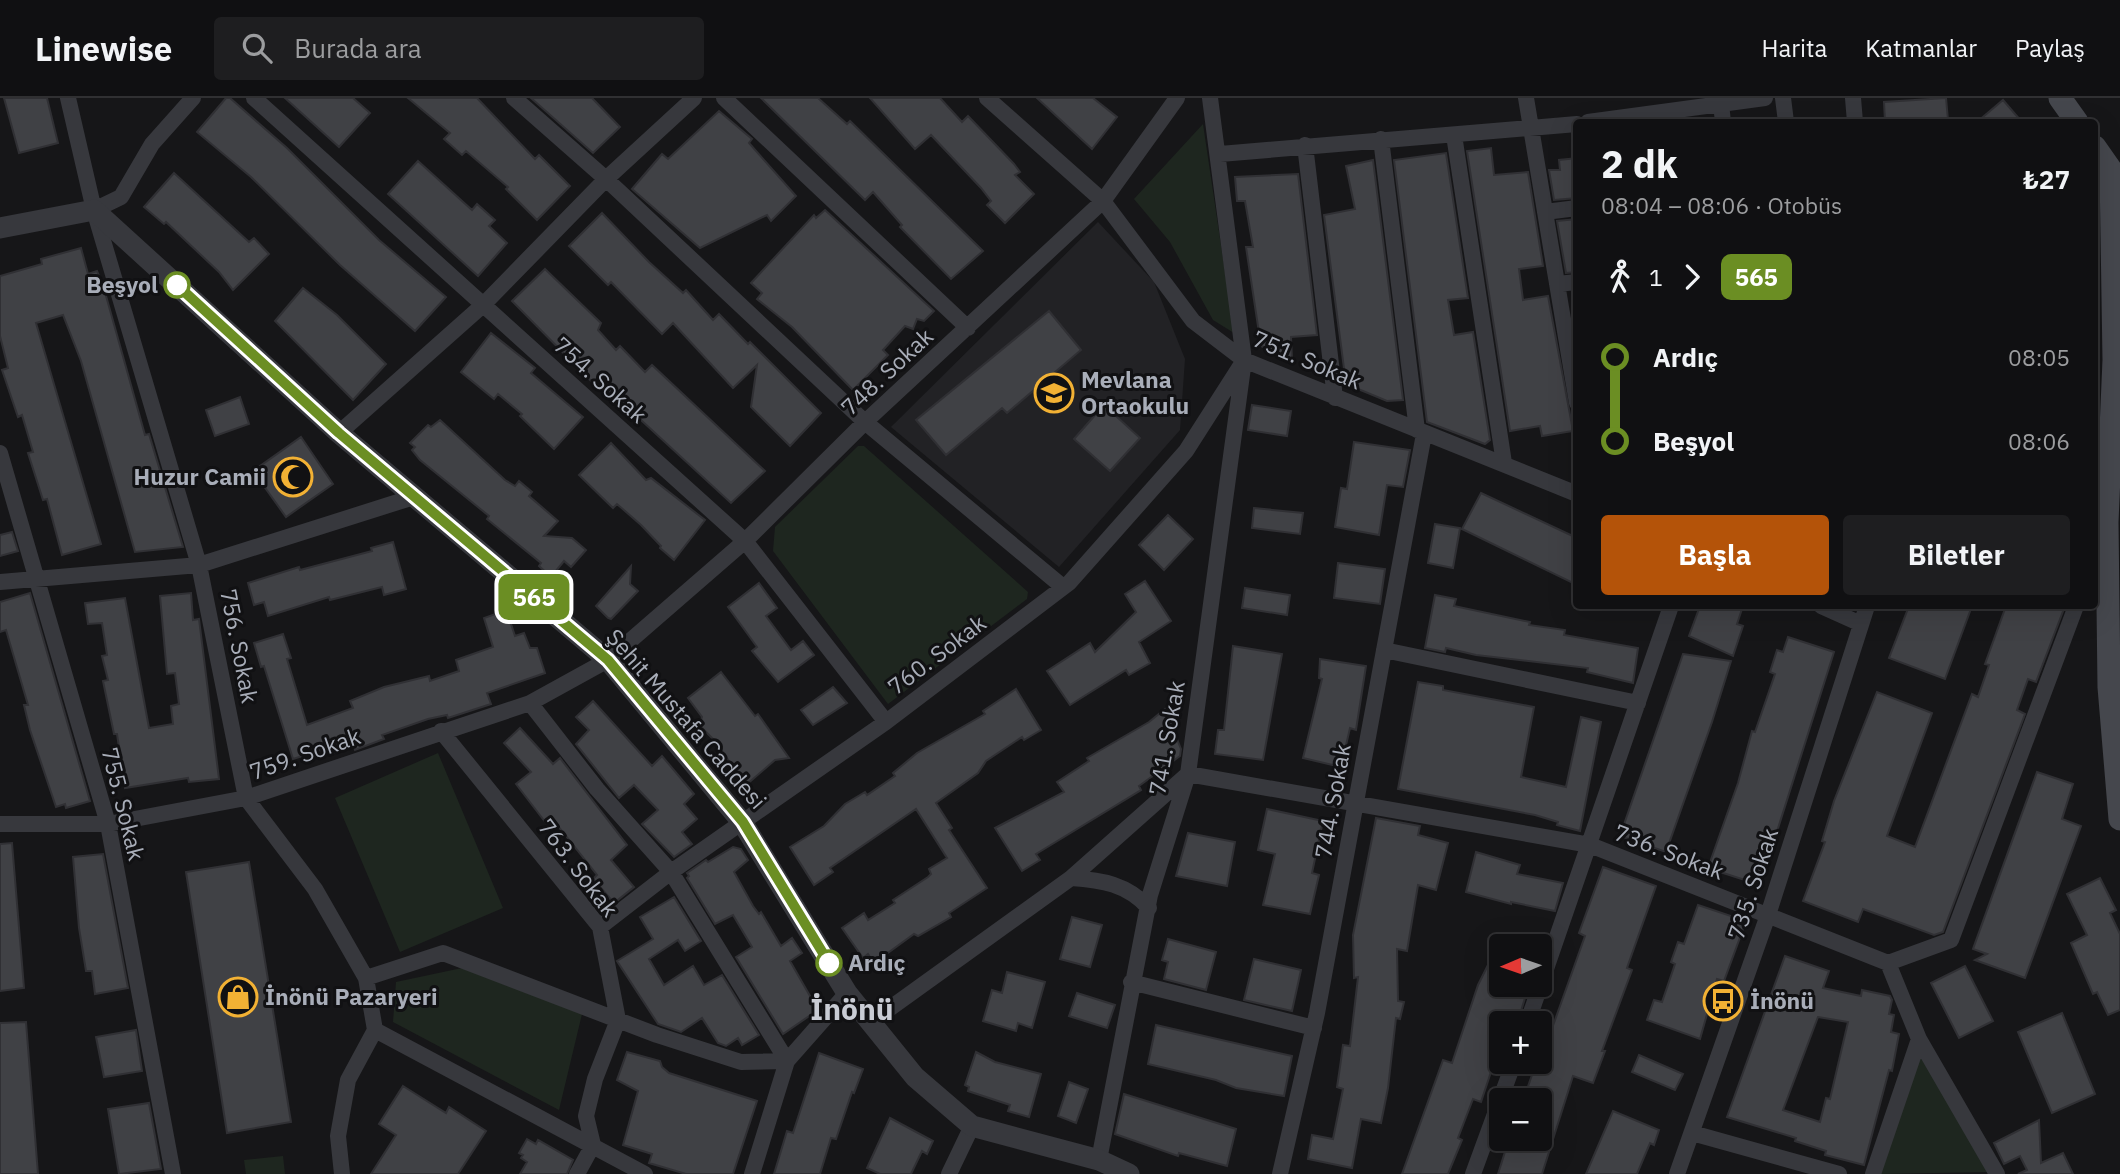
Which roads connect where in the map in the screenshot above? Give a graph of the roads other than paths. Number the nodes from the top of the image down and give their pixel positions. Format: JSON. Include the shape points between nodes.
{"nodes":[{"id":1,"x":68,"y":98,"type":"edge"},
{"id":2,"x":193,"y":98,"type":"edge"},
{"id":3,"x":254,"y":98,"type":"edge"},
{"id":4,"x":514,"y":98,"type":"edge"},
{"id":5,"x":694,"y":98,"type":"edge"},
{"id":6,"x":724,"y":98,"type":"edge"},
{"id":7,"x":987,"y":98,"type":"edge"},
{"id":8,"x":1177,"y":98,"type":"edge"},
{"id":9,"x":1210,"y":98,"type":"edge"},
{"id":10,"x":1526,"y":98,"type":"edge"},
{"id":11,"x":1765,"y":98,"type":"edge"},
{"id":12,"x":1783,"y":98,"type":"edge"},
{"id":13,"x":1853,"y":98,"type":"edge"},
{"id":14,"x":2060,"y":98,"type":"edge"},
{"id":15,"x":1721,"y":104,"type":"junction"},
{"id":16,"x":1646,"y":106,"type":"edge"},
{"id":17,"x":1599,"y":119,"type":"edge"},
{"id":18,"x":1723,"y":119,"type":"edge"},
{"id":19,"x":1786,"y":119,"type":"edge"},
{"id":20,"x":1855,"y":119,"type":"edge"},
{"id":21,"x":2075,"y":119,"type":"edge"},
{"id":22,"x":1573,"y":125,"type":"edge"},
{"id":23,"x":1532,"y":130,"type":"junction"},
{"id":24,"x":1454,"y":135,"type":"junction"},
{"id":25,"x":1381,"y":139,"type":"junction"},
{"id":26,"x":1305,"y":145,"type":"junction"},
{"id":27,"x":2098,"y":150,"type":"edge"},
{"id":28,"x":1220,"y":154,"type":"junction"},
{"id":29,"x":2115,"y":165,"type":"edge"},
{"id":30,"x":606,"y":179,"type":"junction"},
{"id":31,"x":1103,"y":201,"type":"junction"},
{"id":32,"x":1573,"y":208,"type":"edge"},
{"id":33,"x":94,"y":210,"type":"junction"},
{"id":34,"x":1545,"y":212,"type":"junction"},
{"id":35,"x":0,"y":228,"type":"edge"},
{"id":36,"x":1573,"y":282,"type":"edge"},
{"id":37,"x":1557,"y":284,"type":"junction"},
{"id":38,"x":483,"y":305,"type":"junction"},
{"id":39,"x":968,"y":328,"type":"junction"},
{"id":40,"x":1573,"y":353,"type":"edge"},
{"id":41,"x":1244,"y":360,"type":"junction"},
{"id":42,"x":2117,"y":360,"type":"edge"},
{"id":43,"x":1335,"y":398,"type":"junction"},
{"id":44,"x":865,"y":422,"type":"junction"},
{"id":45,"x":1421,"y":432,"type":"junction"},
{"id":46,"x":339,"y":433,"type":"junction"},
{"id":47,"x":0,"y":453,"type":"edge"},
{"id":48,"x":1504,"y":463,"type":"junction"},
{"id":49,"x":1573,"y":492,"type":"edge"},
{"id":50,"x":417,"y":496,"type":"junction"},
{"id":51,"x":2101,"y":522,"type":"edge"},
{"id":52,"x":745,"y":541,"type":"junction"},
{"id":53,"x":199,"y":565,"type":"junction"},
{"id":54,"x":37,"y":579,"type":"junction"},
{"id":55,"x":0,"y":582,"type":"edge"},
{"id":56,"x":1063,"y":587,"type":"junction"},
{"id":57,"x":1670,"y":609,"type":"edge"},
{"id":58,"x":1828,"y":609,"type":"edge"},
{"id":59,"x":1866,"y":609,"type":"edge"},
{"id":60,"x":2075,"y":609,"type":"edge"},
{"id":61,"x":1861,"y":624,"type":"junction"},
{"id":62,"x":1384,"y":650,"type":"junction"},
{"id":63,"x":608,"y":660,"type":"junction"},
{"id":64,"x":530,"y":703,"type":"junction"},
{"id":65,"x":1638,"y":703,"type":"junction"},
{"id":66,"x":886,"y":722,"type":"junction"},
{"id":67,"x":441,"y":731,"type":"junction"},
{"id":68,"x":1188,"y":774,"type":"junction"},
{"id":69,"x":246,"y":798,"type":"junction"},
{"id":70,"x":1355,"y":801,"type":"junction"},
{"id":71,"x":2120,"y":819,"type":"edge"},
{"id":72,"x":743,"y":822,"type":"junction"},
{"id":73,"x":0,"y":824,"type":"edge"},
{"id":74,"x":108,"y":824,"type":"junction"},
{"id":75,"x":1590,"y":845,"type":"junction"},
{"id":76,"x":671,"y":872,"type":"junction"},
{"id":77,"x":1071,"y":878,"type":"junction"},
{"id":78,"x":1149,"y":908,"type":"junction"},
{"id":79,"x":1768,"y":915,"type":"junction"},
{"id":80,"x":600,"y":927,"type":"junction"},
{"id":81,"x":1888,"y":963,"type":"junction"},
{"id":82,"x":366,"y":978,"type":"junction"},
{"id":83,"x":1131,"y":982,"type":"junction"},
{"id":84,"x":847,"y":993,"type":"junction"},
{"id":85,"x":1532,"y":1011,"type":"edge"},
{"id":86,"x":618,"y":1020,"type":"junction"},
{"id":87,"x":871,"y":1022,"type":"junction"},
{"id":88,"x":1314,"y":1028,"type":"junction"},
{"id":89,"x":374,"y":1030,"type":"junction"},
{"id":90,"x":1919,"y":1040,"type":"junction"},
{"id":91,"x":787,"y":1061,"type":"junction"},
{"id":92,"x":1510,"y":1074,"type":"edge"},
{"id":93,"x":972,"y":1126,"type":"junction"},
{"id":94,"x":1692,"y":1133,"type":"junction"},
{"id":95,"x":593,"y":1145,"type":"junction"},
{"id":96,"x":1099,"y":1160,"type":"junction"},
{"id":97,"x":173,"y":1174,"type":"edge"},
{"id":98,"x":342,"y":1174,"type":"edge"},
{"id":99,"x":577,"y":1174,"type":"edge"},
{"id":100,"x":645,"y":1174,"type":"edge"},
{"id":101,"x":752,"y":1174,"type":"edge"},
{"id":102,"x":949,"y":1174,"type":"edge"},
{"id":103,"x":1129,"y":1174,"type":"edge"},
{"id":104,"x":1280,"y":1174,"type":"edge"},
{"id":105,"x":1474,"y":1174,"type":"edge"},
{"id":106,"x":1677,"y":1174,"type":"edge"},
{"id":107,"x":1839,"y":1174,"type":"edge"},
{"id":108,"x":1873,"y":1174,"type":"edge"},
{"id":109,"x":1997,"y":1174,"type":"edge"}],
"edges":[{"from":1,"to":33,"type":"street","name":"756. Sokak"},
{"from":2,"to":33,"type":"street","via":[[152,144],[121,197]]},
{"from":3,"to":38,"type":"street","name":"754. Sokak"},
{"from":4,"to":30,"type":"street"},
{"from":5,"to":30,"type":"street"},
{"from":6,"to":39,"type":"street"},
{"from":7,"to":31,"type":"street","name":"751. Sokak"},
{"from":8,"to":31,"type":"street","name":"748. Sokak"},
{"from":9,"to":28,"type":"street","name":"741. Sokak"},
{"from":10,"to":23,"type":"street"},
{"from":11,"to":15,"type":"street"},
{"from":12,"to":19,"type":"street"},
{"from":13,"to":20,"type":"street"},
{"from":14,"to":21,"type":"main road"},
{"from":15,"to":16,"type":"street"},
{"from":15,"to":18,"type":"street"},
{"from":16,"to":17,"type":"street"},
{"from":22,"to":23,"type":"street"},
{"from":23,"to":24,"type":"street"},
{"from":23,"to":34,"type":"street"},
{"from":24,"to":25,"type":"street"},
{"from":24,"to":48,"type":"street"},
{"from":25,"to":26,"type":"street"},
{"from":25,"to":45,"type":"street","name":"744. Sokak"},
{"from":26,"to":28,"type":"street"},
{"from":26,"to":43,"type":"street"},
{"from":27,"to":29,"type":"main road"},
{"from":28,"to":41,"type":"street","name":"741. Sokak"},
{"from":29,"to":42,"type":"main road"},
{"from":30,"to":38,"type":"street"},
{"from":30,"to":44,"type":"street"},
{"from":31,"to":39,"type":"street","name":"748. Sokak"},
{"from":31,"to":41,"type":"street","name":"751. Sokak","via":[[1193,321]]},
{"from":32,"to":34,"type":"street"},
{"from":33,"to":35,"type":"street"},
{"from":33,"to":46,"type":"street","name":"Şehit Mustafa Caddesi"},
{"from":33,"to":53,"type":"street","name":"756. Sokak"},
{"from":34,"to":37,"type":"street"},
{"from":36,"to":37,"type":"street"},
{"from":37,"to":40,"type":"street"},
{"from":38,"to":46,"type":"street"},
{"from":38,"to":52,"type":"street","name":"754. Sokak"},
{"from":39,"to":44,"type":"street","name":"748. Sokak"},
{"from":41,"to":43,"type":"street","name":"751. Sokak"},
{"from":41,"to":56,"type":"street","name":"760. Sokak","via":[[1185,451]]},
{"from":41,"to":68,"type":"street","name":"741. Sokak"},
{"from":42,"to":51,"type":"main road"},
{"from":43,"to":45,"type":"street","name":"751. Sokak"},
{"from":44,"to":52,"type":"street","name":"748. Sokak"},
{"from":44,"to":56,"type":"street"},
{"from":45,"to":48,"type":"street","name":"751. Sokak"},
{"from":45,"to":62,"type":"street","name":"744. Sokak"},
{"from":46,"to":50,"type":"street","name":"Şehit Mustafa Caddesi"},
{"from":47,"to":54,"type":"street","name":"755. Sokak"},
{"from":48,"to":49,"type":"street","name":"751. Sokak"},
{"from":50,"to":53,"type":"street"},
{"from":50,"to":63,"type":"street","name":"Şehit Mustafa Caddesi"},
{"from":51,"to":71,"type":"main road"},
{"from":52,"to":63,"type":"street","name":"748. Sokak"},
{"from":52,"to":66,"type":"street","name":"754. Sokak"},
{"from":53,"to":54,"type":"street"},
{"from":53,"to":69,"type":"street","name":"756. Sokak"},
{"from":54,"to":55,"type":"street"},
{"from":54,"to":74,"type":"street","name":"755. Sokak"},
{"from":56,"to":66,"type":"street","name":"760. Sokak"},
{"from":57,"to":65,"type":"street"},
{"from":58,"to":61,"type":"street"},
{"from":59,"to":61,"type":"street","name":"735. Sokak"},
{"from":60,"to":81,"type":"street","via":[[1951,940]]},
{"from":61,"to":79,"type":"street","name":"735. Sokak"},
{"from":62,"to":65,"type":"street"},
{"from":62,"to":70,"type":"street","name":"744. Sokak"},
{"from":63,"to":64,"type":"street","name":"759. Sokak"},
{"from":63,"to":72,"type":"street","name":"Şehit Mustafa Caddesi"},
{"from":64,"to":67,"type":"street","name":"759. Sokak"},
{"from":64,"to":76,"type":"street","via":[[597,789]]},
{"from":65,"to":75,"type":"street"},
{"from":66,"to":72,"type":"street","name":"760. Sokak"},
{"from":67,"to":69,"type":"street","name":"759. Sokak"},
{"from":67,"to":80,"type":"street","name":"763. Sokak"},
{"from":68,"to":70,"type":"street","name":"736. Sokak"},
{"from":68,"to":77,"type":"street"},
{"from":68,"to":78,"type":"street","name":"741. Sokak"},
{"from":69,"to":74,"type":"street","name":"759. Sokak"},
{"from":69,"to":82,"type":"street","name":"756. Sokak","via":[[315,889]]},
{"from":70,"to":75,"type":"street","name":"736. Sokak"},
{"from":70,"to":88,"type":"street","name":"744. Sokak"},
{"from":72,"to":76,"type":"street","name":"760. Sokak"},
{"from":72,"to":84,"type":"street","name":"Şehit Mustafa Caddesi"},
{"from":73,"to":74,"type":"street","name":"759. Sokak"},
{"from":74,"to":97,"type":"street","name":"755. Sokak"},
{"from":75,"to":79,"type":"street","name":"736. Sokak"},
{"from":75,"to":85,"type":"street"},
{"from":76,"to":80,"type":"street","name":"760. Sokak"},
{"from":76,"to":91,"type":"street"},
{"from":77,"to":78,"type":"street","via":[[1107,880],[1139,897]]},
{"from":77,"to":87,"type":"street"},
{"from":78,"to":83,"type":"street","name":"741. Sokak"},
{"from":79,"to":81,"type":"street","name":"736. Sokak"},
{"from":79,"to":94,"type":"street","name":"735. Sokak"},
{"from":80,"to":86,"type":"street","name":"763. Sokak"},
{"from":81,"to":90,"type":"street"},
{"from":82,"to":86,"type":"street","via":[[443,953]]},
{"from":82,"to":89,"type":"street","name":"756. Sokak"},
{"from":83,"to":88,"type":"street"},
{"from":83,"to":96,"type":"street","name":"741. Sokak"},
{"from":84,"to":87,"type":"street","name":"Şehit Mustafa Caddesi"},
{"from":84,"to":91,"type":"street"},
{"from":86,"to":91,"type":"street","via":[[741,1062]]},
{"from":86,"to":95,"type":"street","via":[[586,1116]]},
{"from":87,"to":93,"type":"street","name":"Şehit Mustafa Caddesi","via":[[915,1077]]},
{"from":88,"to":104,"type":"street","name":"744. Sokak"},
{"from":89,"to":95,"type":"street"},
{"from":89,"to":98,"type":"street","via":[[348,1080],[338,1136]]},
{"from":90,"to":108,"type":"street"},
{"from":90,"to":109,"type":"street"},
{"from":91,"to":101,"type":"street"},
{"from":92,"to":105,"type":"street"},
{"from":93,"to":96,"type":"street","name":"Şehit Mustafa Caddesi"},
{"from":93,"to":102,"type":"street"},
{"from":94,"to":106,"type":"street","name":"735. Sokak"},
{"from":94,"to":107,"type":"street"},
{"from":95,"to":99,"type":"street"},
{"from":95,"to":100,"type":"street"},
{"from":96,"to":103,"type":"street","name":"Şehit Mustafa Caddesi"}]}
